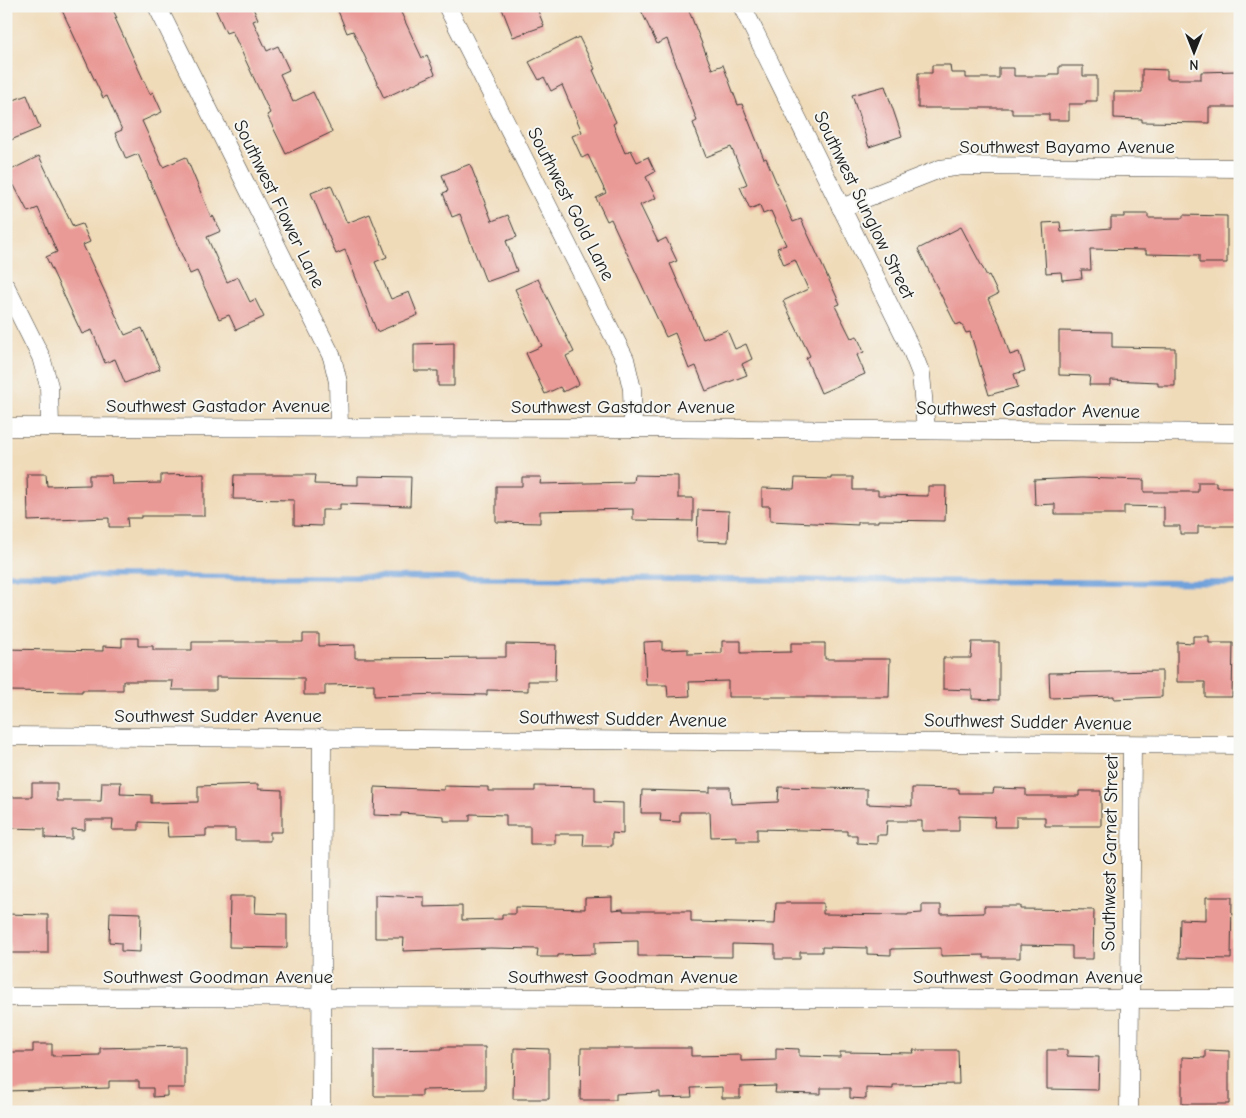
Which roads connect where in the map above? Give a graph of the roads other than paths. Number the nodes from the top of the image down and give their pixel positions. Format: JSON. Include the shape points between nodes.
{"nodes":[{"id":1,"x":157,"y":6,"type":"edge"},
{"id":2,"x":447,"y":6,"type":"edge"},
{"id":3,"x":742,"y":6,"type":"edge"},
{"id":4,"x":1240,"y":168,"type":"edge"},
{"id":5,"x":842,"y":208,"type":"junction"},
{"id":6,"x":6,"y":288,"type":"edge"},
{"id":7,"x":6,"y":426,"type":"edge"},
{"id":8,"x":50,"y":426,"type":"junction"},
{"id":9,"x":340,"y":428,"type":"junction"},
{"id":10,"x":633,"y":428,"type":"junction"},
{"id":11,"x":926,"y":430,"type":"junction"},
{"id":12,"x":1240,"y":433,"type":"edge"},
{"id":13,"x":6,"y":736,"type":"edge"},
{"id":14,"x":322,"y":737,"type":"junction"},
{"id":15,"x":1132,"y":745,"type":"junction"},
{"id":16,"x":1240,"y":745,"type":"edge"},
{"id":17,"x":6,"y":997,"type":"edge"},
{"id":18,"x":1129,"y":998,"type":"junction"},
{"id":19,"x":322,"y":999,"type":"junction"},
{"id":20,"x":1240,"y":999,"type":"edge"},
{"id":21,"x":321,"y":1112,"type":"edge"},
{"id":22,"x":1129,"y":1112,"type":"edge"}],
"edges":[{"from":1,"to":9,"type":"street","name":"Southwest Flower Lane","via":[[332,358],[338,382]]},
{"from":2,"to":10,"type":"street","name":"Southwest Gold Lane","via":[[625,359],[632,389]]},
{"from":3,"to":5,"type":"street","name":"Southwest Sunglow Street"},
{"from":4,"to":5,"type":"street","name":"Southwest Bayamo Avenue","via":[[963,166],[940,169]]},
{"from":5,"to":11,"type":"street","name":"Southwest Sunglow Street","via":[[921,374]]},
{"from":6,"to":8,"type":"street","via":[[41,357],[49,386]]},
{"from":7,"to":8,"type":"street","name":"Southwest Gastador Avenue"},
{"from":8,"to":9,"type":"street","name":"Southwest Gastador Avenue"},
{"from":9,"to":10,"type":"street","name":"Southwest Gastador Avenue"},
{"from":10,"to":11,"type":"street","name":"Southwest Gastador Avenue"},
{"from":11,"to":12,"type":"street","name":"Southwest Gastador Avenue"},
{"from":13,"to":14,"type":"street","name":"Southwest Sudder Avenue"},
{"from":14,"to":15,"type":"street","name":"Southwest Sudder Avenue"},
{"from":14,"to":19,"type":"street"},
{"from":15,"to":16,"type":"street","name":"Southwest Sudder Avenue"},
{"from":15,"to":18,"type":"street","name":"Southwest Garnet Street"},
{"from":17,"to":19,"type":"street","name":"Southwest Goodman Avenue"},
{"from":18,"to":19,"type":"street","name":"Southwest Goodman Avenue"},
{"from":18,"to":20,"type":"street","name":"Southwest Goodman Avenue"},
{"from":18,"to":22,"type":"street","name":"Southwest Garnet Street"},
{"from":19,"to":21,"type":"street"}]}
